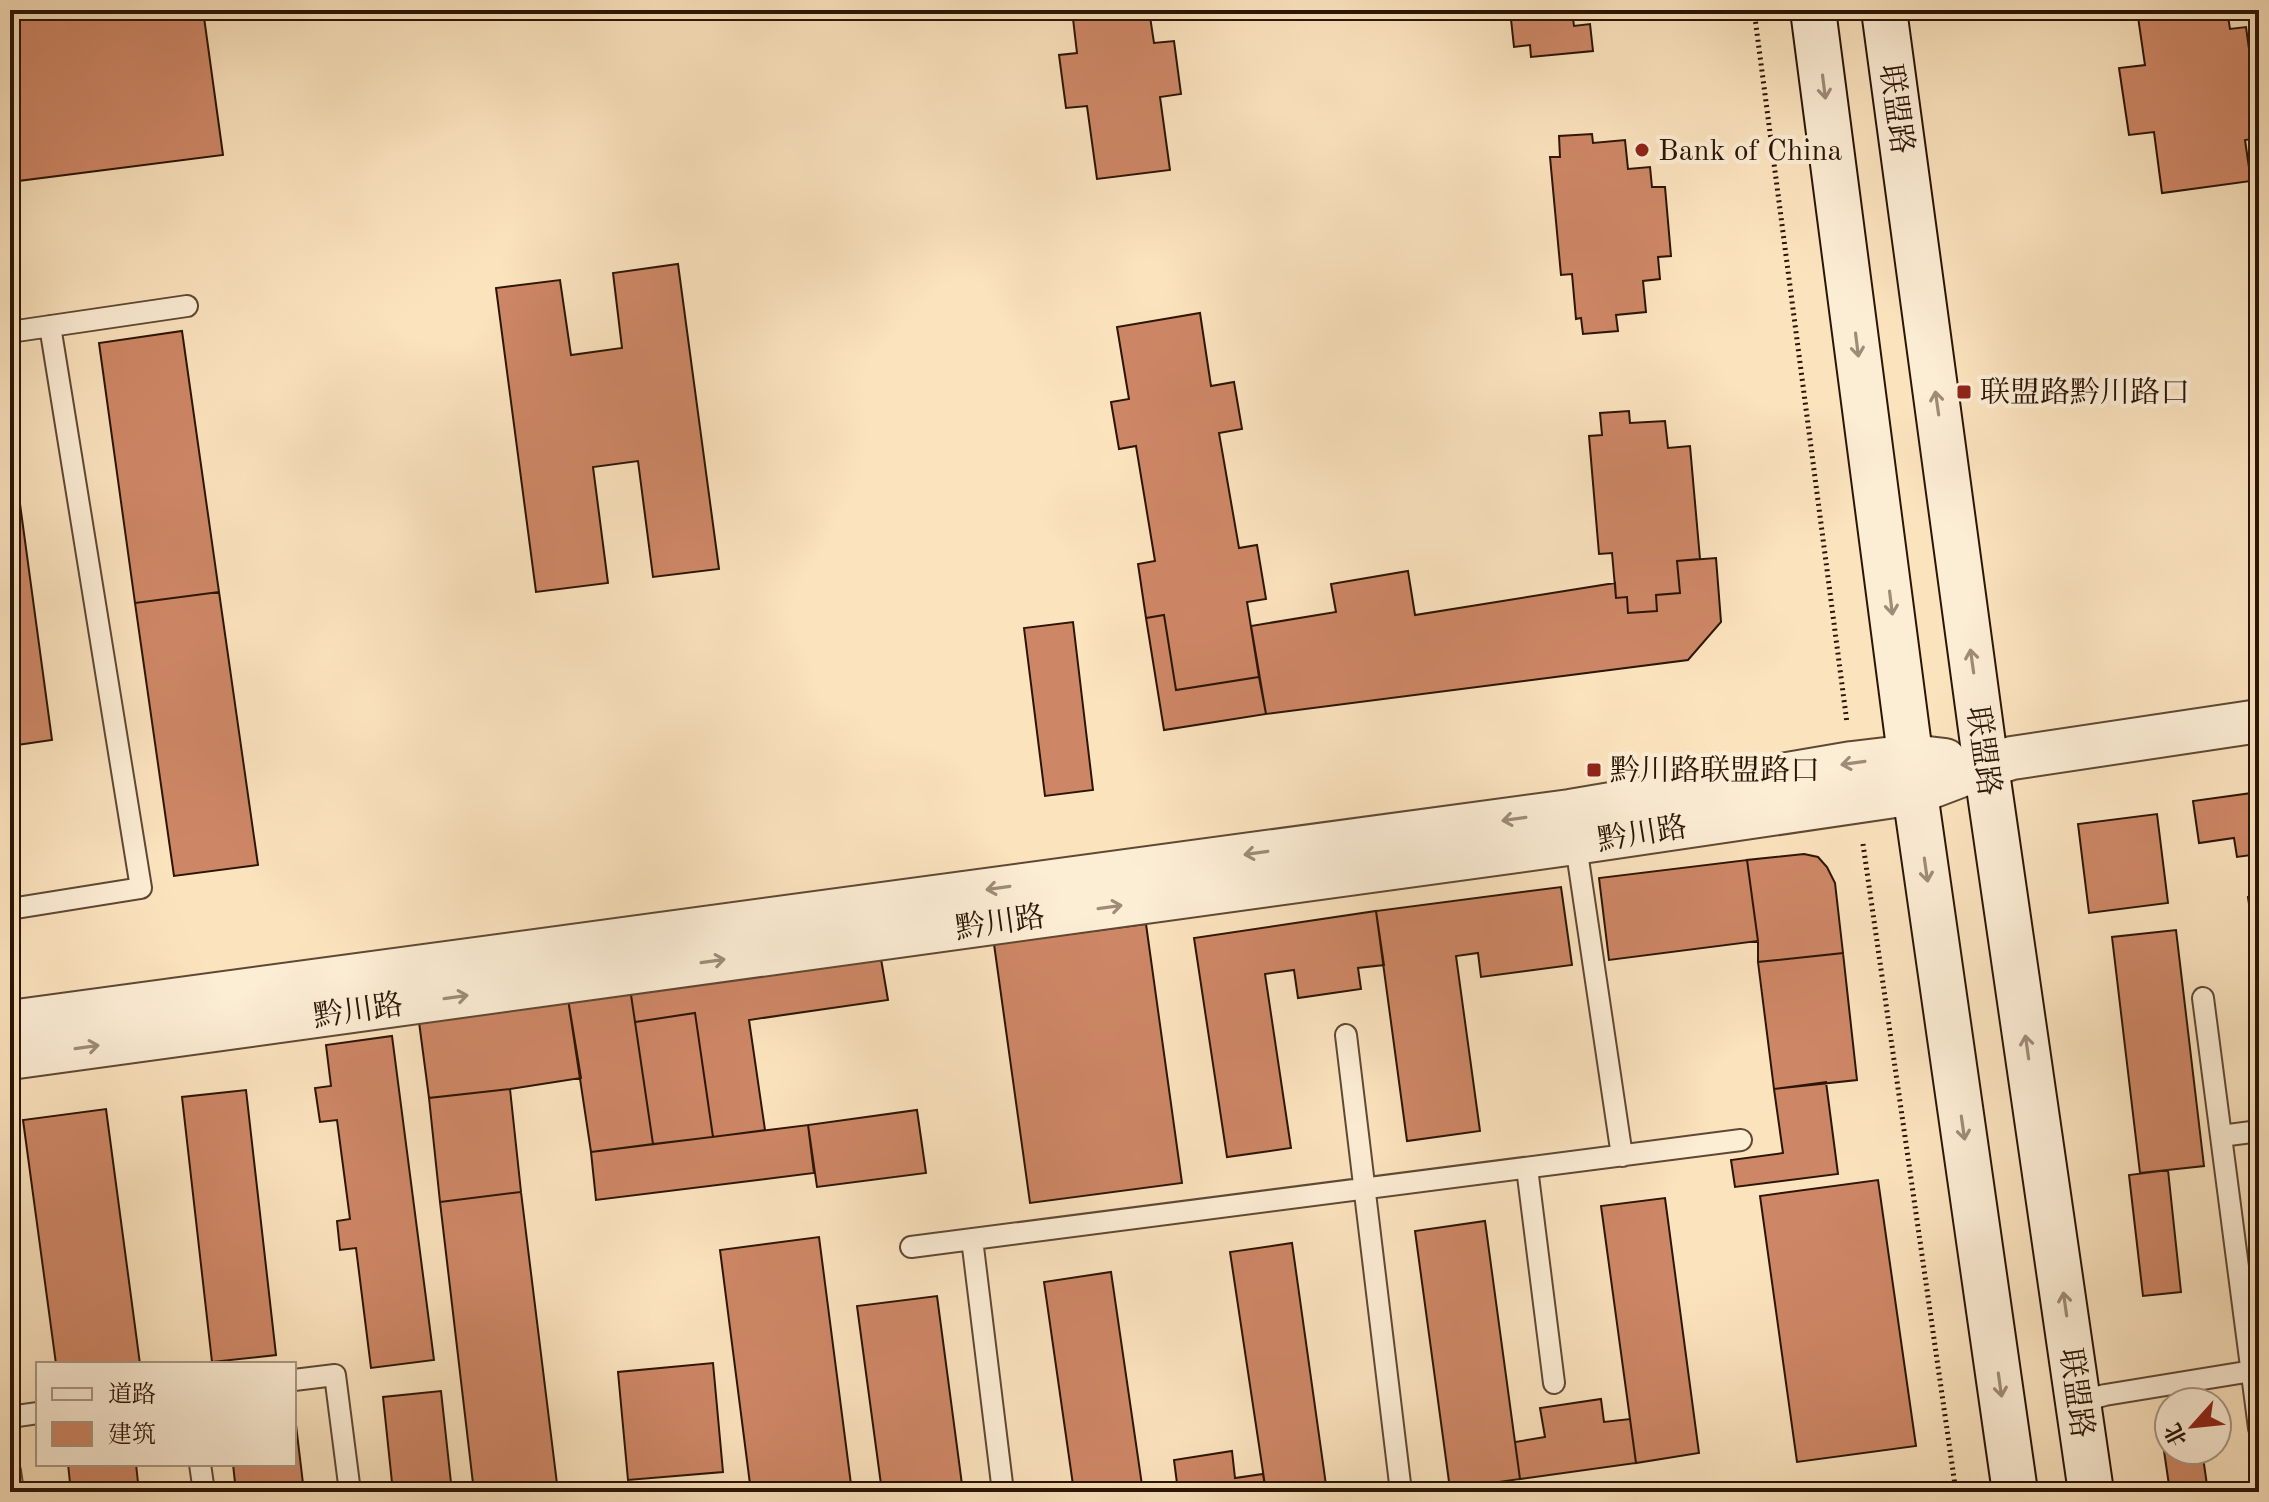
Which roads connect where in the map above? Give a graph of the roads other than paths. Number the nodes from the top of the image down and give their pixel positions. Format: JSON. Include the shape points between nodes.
{"nodes":[{"id":1,"x":1813,"y":10,"type":"edge"},
{"id":2,"x":1884,"y":10,"type":"edge"},
{"id":3,"x":187,"y":306,"type":"dead end"},
{"id":4,"x":50,"y":326,"type":"junction"},
{"id":5,"x":10,"y":332,"type":"edge"},
{"id":6,"x":2259,"y":721,"type":"edge"},
{"id":7,"x":1986,"y":766,"type":"junction"},
{"id":8,"x":1913,"y":774,"type":"junction"},
{"id":9,"x":1573,"y":827,"type":"junction"},
{"id":10,"x":10,"y":909,"type":"edge"},
{"id":11,"x":2203,"y":998,"type":"dead end"},
{"id":12,"x":10,"y":1022,"type":"edge"},
{"id":13,"x":1346,"y":1035,"type":"dead end"},
{"id":14,"x":10,"y":1058,"type":"edge"},
{"id":15,"x":2259,"y":1131,"type":"edge"},
{"id":16,"x":2221,"y":1136,"type":"junction"},
{"id":17,"x":1741,"y":1140,"type":"dead end"},
{"id":18,"x":1622,"y":1156,"type":"junction"},
{"id":19,"x":1527,"y":1168,"type":"junction"},
{"id":20,"x":1364,"y":1189,"type":"junction"},
{"id":21,"x":972,"y":1239,"type":"junction"},
{"id":22,"x":911,"y":1247,"type":"dead end"},
{"id":23,"x":2252,"y":1371,"type":"junction"},
{"id":24,"x":296,"y":1380,"type":"edge"},
{"id":25,"x":1554,"y":1383,"type":"dead end"},
{"id":26,"x":2079,"y":1402,"type":"junction"},
{"id":27,"x":36,"y":1413,"type":"edge"},
{"id":28,"x":10,"y":1417,"type":"edge"},
{"id":29,"x":2259,"y":1428,"type":"edge"},
{"id":30,"x":200,"y":1466,"type":"edge"},
{"id":31,"x":10,"y":1471,"type":"edge"},
{"id":32,"x":13,"y":1492,"type":"edge"},
{"id":33,"x":204,"y":1492,"type":"edge"},
{"id":34,"x":350,"y":1492,"type":"edge"},
{"id":35,"x":1003,"y":1492,"type":"edge"},
{"id":36,"x":1401,"y":1492,"type":"edge"},
{"id":37,"x":2015,"y":1492,"type":"edge"},
{"id":38,"x":2091,"y":1492,"type":"edge"}],
"edges":[{"from":1,"to":8,"type":"main road","one_way":true},
{"from":7,"to":2,"type":"main road","name":"联盟路","one_way":true},
{"from":3,"to":4,"type":"lane"},
{"from":4,"to":5,"type":"lane"},
{"from":4,"to":10,"type":"lane","via":[[141,888]]},
{"from":6,"to":7,"type":"street","name":"黔川路"},
{"from":7,"to":8,"type":"street","name":"黔川路"},
{"from":26,"to":7,"type":"main road","name":"联盟路","one_way":true},
{"from":8,"to":9,"type":"street","name":"黔川路"},
{"from":8,"to":37,"type":"main road","one_way":true},
{"from":9,"to":12,"type":"street","name":"黔川路","one_way":true},
{"from":14,"to":9,"type":"street","name":"黔川路","one_way":true},
{"from":9,"to":18,"type":"lane"},
{"from":11,"to":16,"type":"lane"},
{"from":13,"to":20,"type":"lane"},
{"from":15,"to":16,"type":"lane"},
{"from":16,"to":23,"type":"lane"},
{"from":17,"to":18,"type":"lane"},
{"from":18,"to":19,"type":"lane"},
{"from":19,"to":20,"type":"lane"},
{"from":19,"to":25,"type":"lane"},
{"from":20,"to":21,"type":"lane"},
{"from":20,"to":36,"type":"lane"},
{"from":21,"to":22,"type":"lane"},
{"from":21,"to":35,"type":"lane"},
{"from":23,"to":26,"type":"lane"},
{"from":23,"to":29,"type":"lane"},
{"from":24,"to":34,"type":"lane","via":[[335,1375]]},
{"from":26,"to":38,"type":"main road","name":"联盟路"},
{"from":27,"to":28,"type":"lane"},
{"from":30,"to":33,"type":"lane"},
{"from":31,"to":32,"type":"lane"}]}
